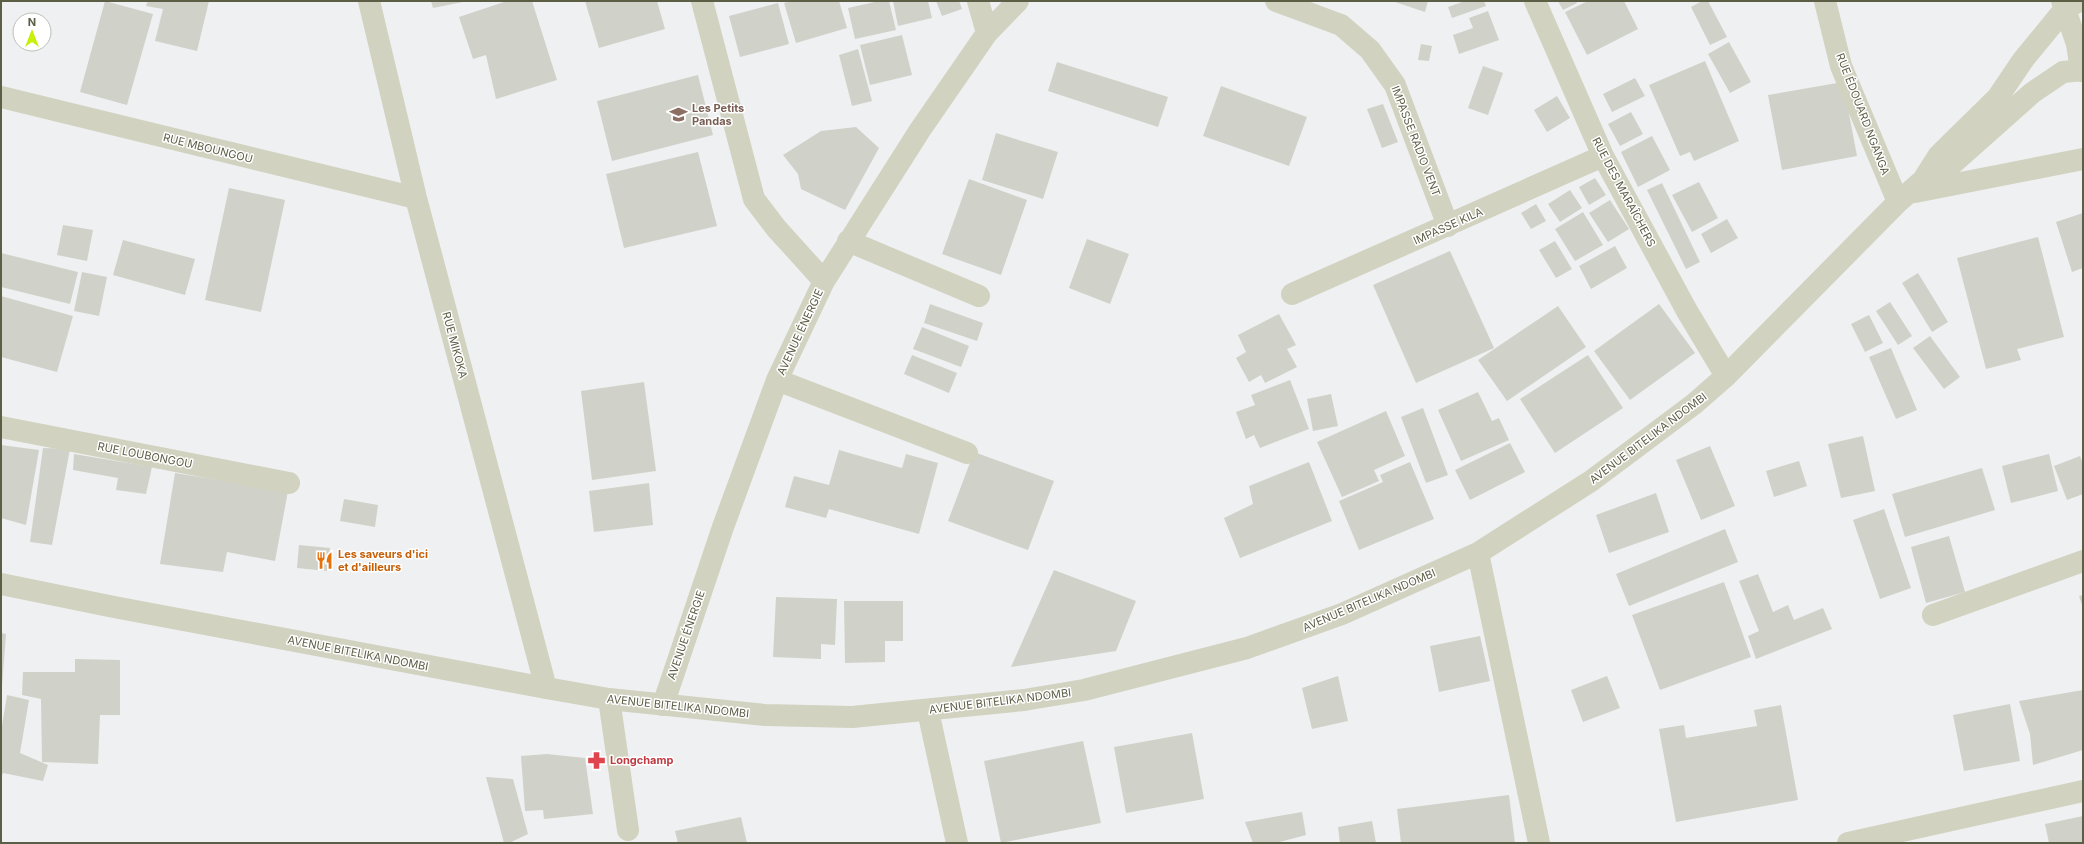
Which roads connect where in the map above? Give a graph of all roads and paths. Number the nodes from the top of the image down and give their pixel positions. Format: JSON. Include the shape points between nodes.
{"nodes":[{"id":1,"x":369,"y":1,"type":"edge"},
{"id":2,"x":702,"y":1,"type":"edge"},
{"id":3,"x":978,"y":1,"type":"edge"},
{"id":4,"x":1018,"y":1,"type":"edge"},
{"id":5,"x":1276,"y":1,"type":"edge"},
{"id":6,"x":1535,"y":1,"type":"edge"},
{"id":7,"x":1825,"y":1,"type":"edge"},
{"id":8,"x":2068,"y":4,"type":"edge"},
{"id":9,"x":986,"y":33,"type":"junction"},
{"id":10,"x":2082,"y":71,"type":"edge"},
{"id":11,"x":1,"y":97,"type":"edge"},
{"id":12,"x":1603,"y":156,"type":"junction"},
{"id":13,"x":2083,"y":158,"type":"edge"},
{"id":14,"x":1909,"y":192,"type":"junction"},
{"id":15,"x":416,"y":198,"type":"junction"},
{"id":16,"x":1448,"y":226,"type":"junction"},
{"id":17,"x":848,"y":241,"type":"junction"},
{"id":18,"x":824,"y":281,"type":"junction"},
{"id":19,"x":1292,"y":294,"type":"dead end"},
{"id":20,"x":979,"y":296,"type":"dead end"},
{"id":21,"x":1726,"y":376,"type":"junction"},
{"id":22,"x":777,"y":380,"type":"junction"},
{"id":23,"x":1,"y":427,"type":"edge"},
{"id":24,"x":967,"y":453,"type":"dead end"},
{"id":25,"x":289,"y":483,"type":"dead end"},
{"id":26,"x":1478,"y":553,"type":"junction"},
{"id":27,"x":2083,"y":561,"type":"edge"},
{"id":28,"x":1,"y":584,"type":"edge"},
{"id":29,"x":1933,"y":615,"type":"dead end"},
{"id":30,"x":546,"y":688,"type":"junction"},
{"id":31,"x":609,"y":699,"type":"junction"},
{"id":32,"x":663,"y":705,"type":"junction"},
{"id":33,"x":928,"y":711,"type":"junction"},
{"id":34,"x":2083,"y":791,"type":"edge"},
{"id":35,"x":628,"y":830,"type":"dead end"},
{"id":36,"x":957,"y":843,"type":"edge"},
{"id":37,"x":1538,"y":843,"type":"edge"},
{"id":38,"x":1848,"y":843,"type":"edge"}],
"edges":[{"from":1,"to":15,"type":"street","name":"RUE MIKOKA"},
{"from":2,"to":18,"type":"street","via":[[754,199],[776,228]]},
{"from":3,"to":9,"type":"street"},
{"from":4,"to":9,"type":"street","name":"AVENUE ÉNERGIE"},
{"from":5,"to":16,"type":"street","name":"IMPASSE RADIO VENT","via":[[1341,25],[1370,50],[1394,85]]},
{"from":6,"to":12,"type":"street","name":"RUE DES MARAÎCHERS"},
{"from":7,"to":14,"type":"street","name":"RUE ÉDOUARD NGANGA","via":[[1841,66]]},
{"from":8,"to":10,"type":"street"},
{"from":8,"to":14,"type":"street","via":[[2023,60],[1998,97],[1939,155]]},
{"from":9,"to":17,"type":"street","name":"AVENUE ÉNERGIE"},
{"from":10,"to":14,"type":"street","via":[[2063,72],[2032,93],[1951,165]]},
{"from":11,"to":15,"type":"street","name":"RUE MBOUNGOU"},
{"from":12,"to":16,"type":"street","name":"IMPASSE KILA"},
{"from":12,"to":21,"type":"street","name":"RUE DES MARAÎCHERS","via":[[1687,311]]},
{"from":13,"to":14,"type":"street"},
{"from":14,"to":21,"type":"street","name":"AVENUE BITELIKA NDOMBI"},
{"from":15,"to":30,"type":"street","name":"RUE MIKOKA"},
{"from":16,"to":19,"type":"street","name":"IMPASSE KILA"},
{"from":17,"to":18,"type":"street","name":"AVENUE ÉNERGIE"},
{"from":17,"to":20,"type":"street"},
{"from":18,"to":22,"type":"street","name":"AVENUE ÉNERGIE"},
{"from":21,"to":26,"type":"street","name":"AVENUE BITELIKA NDOMBI","via":[[1694,404],[1591,481]]},
{"from":22,"to":24,"type":"street"},
{"from":22,"to":32,"type":"street","name":"AVENUE ÉNERGIE","via":[[723,527]]},
{"from":23,"to":25,"type":"street","name":"RUE LOUBONGOU"},
{"from":26,"to":33,"type":"street","name":"AVENUE BITELIKA NDOMBI","via":[[1342,614],[1247,648],[1084,690]]},
{"from":26,"to":37,"type":"street"},
{"from":27,"to":29,"type":"street"},
{"from":28,"to":30,"type":"street","name":"AVENUE BITELIKA NDOMBI"},
{"from":30,"to":31,"type":"street","name":"AVENUE BITELIKA NDOMBI"},
{"from":31,"to":32,"type":"street","name":"AVENUE BITELIKA NDOMBI"},
{"from":31,"to":35,"type":"street"},
{"from":32,"to":33,"type":"street","name":"AVENUE BITELIKA NDOMBI","via":[[765,715],[836,717]]},
{"from":33,"to":36,"type":"street"},
{"from":34,"to":38,"type":"street"}]}
